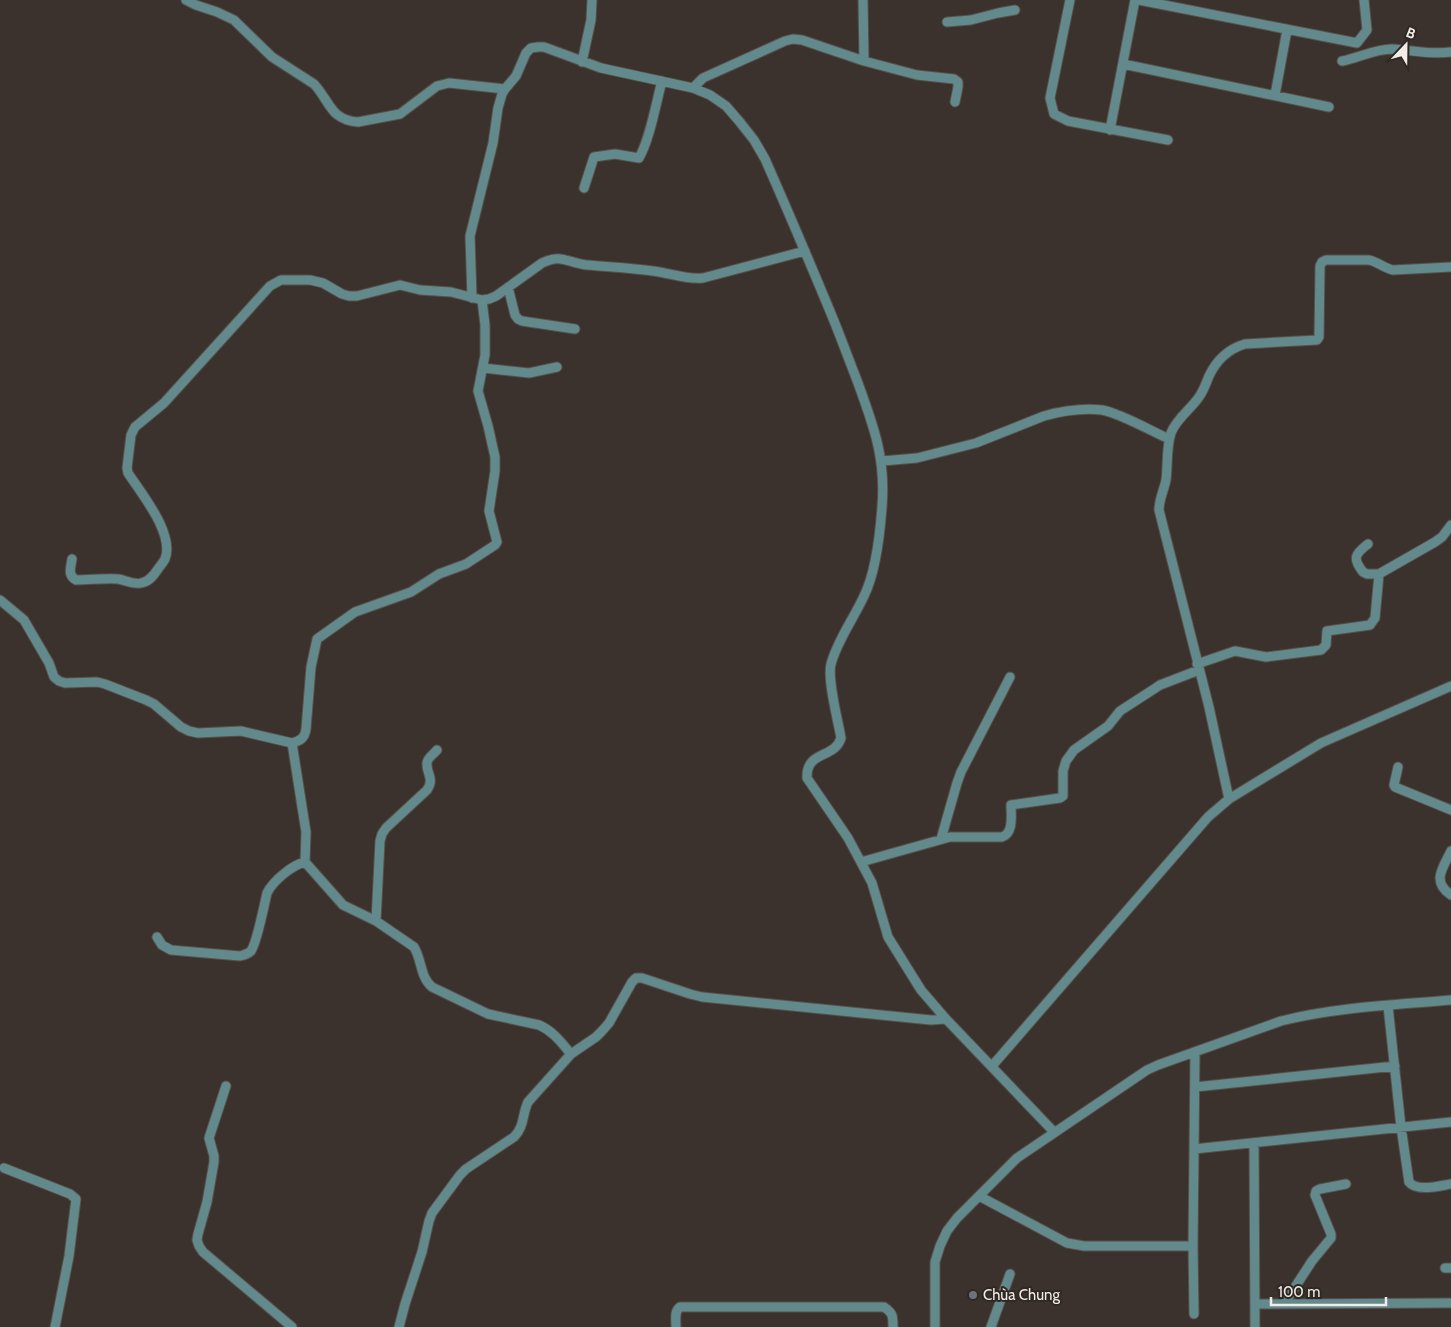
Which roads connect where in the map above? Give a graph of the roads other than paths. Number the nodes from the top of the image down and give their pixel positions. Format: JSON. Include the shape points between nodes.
{"nodes":[{"id":1,"x":186,"y":0,"type":"edge"},
{"id":2,"x":592,"y":0,"type":"edge"},
{"id":3,"x":863,"y":0,"type":"edge"},
{"id":4,"x":1070,"y":0,"type":"edge"},
{"id":5,"x":1137,"y":0,"type":"edge"},
{"id":6,"x":1364,"y":0,"type":"edge"},
{"id":7,"x":1015,"y":10,"type":"dead end"},
{"id":8,"x":947,"y":22,"type":"dead end"},
{"id":9,"x":1287,"y":30,"type":"junction"},
{"id":10,"x":1451,"y":52,"type":"edge"},
{"id":11,"x":864,"y":61,"type":"junction"},
{"id":12,"x":1342,"y":61,"type":"dead end"},
{"id":13,"x":582,"y":62,"type":"junction"},
{"id":14,"x":1123,"y":64,"type":"junction"},
{"id":15,"x":662,"y":81,"type":"junction"},
{"id":16,"x":693,"y":88,"type":"junction"},
{"id":17,"x":505,"y":89,"type":"junction"},
{"id":18,"x":1275,"y":95,"type":"junction"},
{"id":19,"x":955,"y":102,"type":"dead end"},
{"id":20,"x":1329,"y":107,"type":"dead end"},
{"id":21,"x":1110,"y":130,"type":"junction"},
{"id":22,"x":1168,"y":140,"type":"dead end"},
{"id":23,"x":584,"y":188,"type":"dead end"},
{"id":24,"x":805,"y":251,"type":"junction"},
{"id":25,"x":1451,"y":267,"type":"edge"},
{"id":26,"x":508,"y":287,"type":"junction"},
{"id":27,"x":472,"y":298,"type":"junction"},
{"id":28,"x":482,"y":300,"type":"junction"},
{"id":29,"x":574,"y":329,"type":"dead end"},
{"id":30,"x":557,"y":367,"type":"dead end"},
{"id":31,"x":483,"y":368,"type":"junction"},
{"id":32,"x":1169,"y":440,"type":"junction"},
{"id":33,"x":882,"y":462,"type":"junction"},
{"id":34,"x":1451,"y":525,"type":"edge"},
{"id":35,"x":1368,"y":544,"type":"dead end"},
{"id":36,"x":72,"y":559,"type":"dead end"},
{"id":37,"x":1379,"y":574,"type":"junction"},
{"id":38,"x":0,"y":600,"type":"edge"},
{"id":39,"x":1198,"y":667,"type":"junction"},
{"id":40,"x":1010,"y":677,"type":"dead end"},
{"id":41,"x":1451,"y":686,"type":"edge"},
{"id":42,"x":292,"y":743,"type":"junction"},
{"id":43,"x":437,"y":750,"type":"dead end"},
{"id":44,"x":1398,"y":767,"type":"dead end"},
{"id":45,"x":1229,"y":799,"type":"junction"},
{"id":46,"x":1451,"y":810,"type":"edge"},
{"id":47,"x":941,"y":839,"type":"junction"},
{"id":48,"x":1451,"y":851,"type":"edge"},
{"id":49,"x":305,"y":862,"type":"junction"},
{"id":50,"x":861,"y":862,"type":"junction"},
{"id":51,"x":1451,"y":895,"type":"edge"},
{"id":52,"x":376,"y":922,"type":"junction"},
{"id":53,"x":157,"y":937,"type":"dead end"},
{"id":54,"x":1451,"y":1000,"type":"edge"},
{"id":55,"x":1388,"y":1006,"type":"junction"},
{"id":56,"x":946,"y":1018,"type":"junction"},
{"id":57,"x":1195,"y":1052,"type":"junction"},
{"id":58,"x":571,"y":1054,"type":"junction"},
{"id":59,"x":992,"y":1066,"type":"junction"},
{"id":60,"x":1394,"y":1066,"type":"junction"},
{"id":61,"x":226,"y":1086,"type":"dead end"},
{"id":62,"x":1194,"y":1087,"type":"junction"},
{"id":63,"x":1451,"y":1122,"type":"edge"},
{"id":64,"x":1401,"y":1126,"type":"junction"},
{"id":65,"x":1054,"y":1132,"type":"junction"},
{"id":66,"x":1254,"y":1143,"type":"junction"},
{"id":67,"x":1194,"y":1149,"type":"junction"},
{"id":68,"x":4,"y":1168,"type":"dead end"},
{"id":69,"x":1346,"y":1184,"type":"dead end"},
{"id":70,"x":1451,"y":1184,"type":"edge"},
{"id":71,"x":979,"y":1196,"type":"junction"},
{"id":72,"x":1193,"y":1246,"type":"junction"},
{"id":73,"x":1010,"y":1274,"type":"dead end"},
{"id":74,"x":1451,"y":1303,"type":"edge"},
{"id":75,"x":1256,"y":1304,"type":"junction"},
{"id":76,"x":1284,"y":1304,"type":"junction"},
{"id":77,"x":1194,"y":1314,"type":"dead end"},
{"id":78,"x":55,"y":1327,"type":"edge"},
{"id":79,"x":292,"y":1327,"type":"edge"},
{"id":80,"x":399,"y":1327,"type":"edge"},
{"id":81,"x":676,"y":1327,"type":"edge"},
{"id":82,"x":893,"y":1327,"type":"edge"},
{"id":83,"x":935,"y":1327,"type":"edge"},
{"id":84,"x":991,"y":1327,"type":"edge"},
{"id":85,"x":1255,"y":1327,"type":"edge"}],
"edges":[{"from":1,"to":17,"type":"street","via":[[236,21],[272,57],[314,84],[334,113],[352,122],[400,114],[442,84]]},
{"from":2,"to":13,"type":"street"},
{"from":3,"to":11,"type":"street"},
{"from":4,"to":21,"type":"street","via":[[1050,98],[1054,114],[1068,121]]},
{"from":5,"to":9,"type":"street"},
{"from":5,"to":14,"type":"street"},
{"from":6,"to":9,"type":"street","via":[[1367,30],[1357,44]]},
{"from":7,"to":8,"type":"street"},
{"from":9,"to":18,"type":"street"},
{"from":10,"to":12,"type":"street","via":[[1384,49]]},
{"from":11,"to":16,"type":"street","via":[[793,39],[702,78]]},
{"from":11,"to":19,"type":"street","via":[[917,75],[954,79],[958,82]]},
{"from":13,"to":15,"type":"street"},
{"from":13,"to":17,"type":"street","via":[[544,47],[531,48]]},
{"from":14,"to":18,"type":"street"},
{"from":14,"to":21,"type":"street"},
{"from":15,"to":16,"type":"street"},
{"from":15,"to":23,"type":"street","via":[[640,158],[614,154],[594,157]]},
{"from":16,"to":24,"type":"street","via":[[726,106],[754,140],[766,159]]},
{"from":17,"to":27,"type":"street","via":[[471,228]]},
{"from":18,"to":20,"type":"street"},
{"from":21,"to":22,"type":"street"},
{"from":24,"to":26,"type":"street","via":[[695,279],[650,270],[584,265],[557,258],[542,263]]},
{"from":24,"to":33,"type":"street","via":[[873,423]]},
{"from":25,"to":32,"type":"street","via":[[1393,270],[1369,260],[1322,262],[1319,338],[1246,344],[1226,352]]},
{"from":26,"to":28,"type":"street","via":[[496,296]]},
{"from":26,"to":29,"type":"street","via":[[518,319]]},
{"from":27,"to":28,"type":"street"},
{"from":27,"to":36,"type":"street","via":[[400,285],[349,296],[316,281],[275,282],[164,404],[135,427],[131,435],[128,473],[156,514],[164,533],[165,559],[153,576],[135,584],[120,579],[76,580],[70,574]]},
{"from":28,"to":31,"type":"street","via":[[485,325]]},
{"from":30,"to":31,"type":"street","via":[[529,373]]},
{"from":31,"to":42,"type":"street","via":[[478,391],[495,457],[489,511],[497,542],[466,564],[440,574],[411,592],[355,612],[317,639],[310,667],[305,734]]},
{"from":32,"to":33,"type":"street","via":[[1117,414],[1089,409],[1044,416],[976,444],[917,458]]},
{"from":32,"to":39,"type":"street","via":[[1166,480],[1158,510]]},
{"from":33,"to":50,"type":"street","via":[[882,508],[874,566],[865,595],[831,664],[841,738],[836,748],[814,759],[806,770],[807,778],[842,827]]},
{"from":34,"to":37,"type":"street","via":[[1435,542]]},
{"from":35,"to":37,"type":"street","via":[[1356,558],[1363,572]]},
{"from":37,"to":39,"type":"street","via":[[1373,622],[1327,631],[1326,645],[1321,650],[1266,656],[1235,651]]},
{"from":38,"to":42,"type":"street","via":[[24,620],[59,681],[105,684],[154,704],[189,731],[242,731]]},
{"from":39,"to":45,"type":"street","via":[[1210,707]]},
{"from":39,"to":47,"type":"street","via":[[1160,685],[1120,711],[1108,726],[1074,750],[1063,772],[1063,796],[1011,804],[1006,836]]},
{"from":40,"to":47,"type":"street","via":[[961,772]]},
{"from":41,"to":45,"type":"street","via":[[1321,743]]},
{"from":42,"to":49,"type":"street","via":[[306,832]]},
{"from":43,"to":52,"type":"street","via":[[427,763],[430,786],[382,834]]},
{"from":44,"to":46,"type":"street","via":[[1395,787]]},
{"from":45,"to":59,"type":"street","via":[[1208,817]]},
{"from":47,"to":50,"type":"street"},
{"from":48,"to":51,"type":"street","via":[[1440,875],[1441,886]]},
{"from":49,"to":52,"type":"street","via":[[343,905]]},
{"from":49,"to":53,"type":"street","via":[[270,886],[255,942],[246,955],[171,950],[162,946]]},
{"from":50,"to":56,"type":"street","via":[[872,883],[888,936],[921,990]]},
{"from":52,"to":58,"type":"street","via":[[414,947],[424,977],[432,987],[488,1014],[546,1028]]},
{"from":54,"to":55,"type":"street"},
{"from":55,"to":57,"type":"street","via":[[1301,1016]]},
{"from":55,"to":60,"type":"street"},
{"from":56,"to":58,"type":"street","via":[[931,1020],[702,997],[636,978],[609,1023],[596,1037]]},
{"from":56,"to":59,"type":"street"},
{"from":57,"to":62,"type":"street"},
{"from":57,"to":65,"type":"street","via":[[1147,1070]]},
{"from":58,"to":80,"type":"street","via":[[528,1102],[519,1132],[466,1168],[436,1207],[429,1221]]},
{"from":59,"to":65,"type":"street"},
{"from":60,"to":62,"type":"street"},
{"from":60,"to":64,"type":"street"},
{"from":61,"to":79,"type":"street","via":[[209,1138],[214,1162],[198,1234],[199,1246]]},
{"from":62,"to":67,"type":"street"},
{"from":63,"to":64,"type":"street"},
{"from":64,"to":66,"type":"street"},
{"from":64,"to":70,"type":"street","via":[[1412,1186]]},
{"from":65,"to":71,"type":"street","via":[[1017,1158]]},
{"from":66,"to":67,"type":"street"},
{"from":66,"to":75,"type":"street"},
{"from":67,"to":72,"type":"street"},
{"from":68,"to":78,"type":"street","via":[[76,1199]]},
{"from":69,"to":76,"type":"street","via":[[1316,1191],[1331,1238]]},
{"from":71,"to":72,"type":"street","via":[[1067,1242],[1084,1246]]},
{"from":71,"to":83,"type":"street","via":[[957,1218],[940,1246],[935,1262]]},
{"from":72,"to":77,"type":"street"},
{"from":73,"to":84,"type":"street"},
{"from":74,"to":76,"type":"street"},
{"from":75,"to":76,"type":"street"},
{"from":75,"to":85,"type":"street"},
{"from":81,"to":82,"type":"street","via":[[676,1312],[680,1307],[884,1307],[893,1315]]}]}
